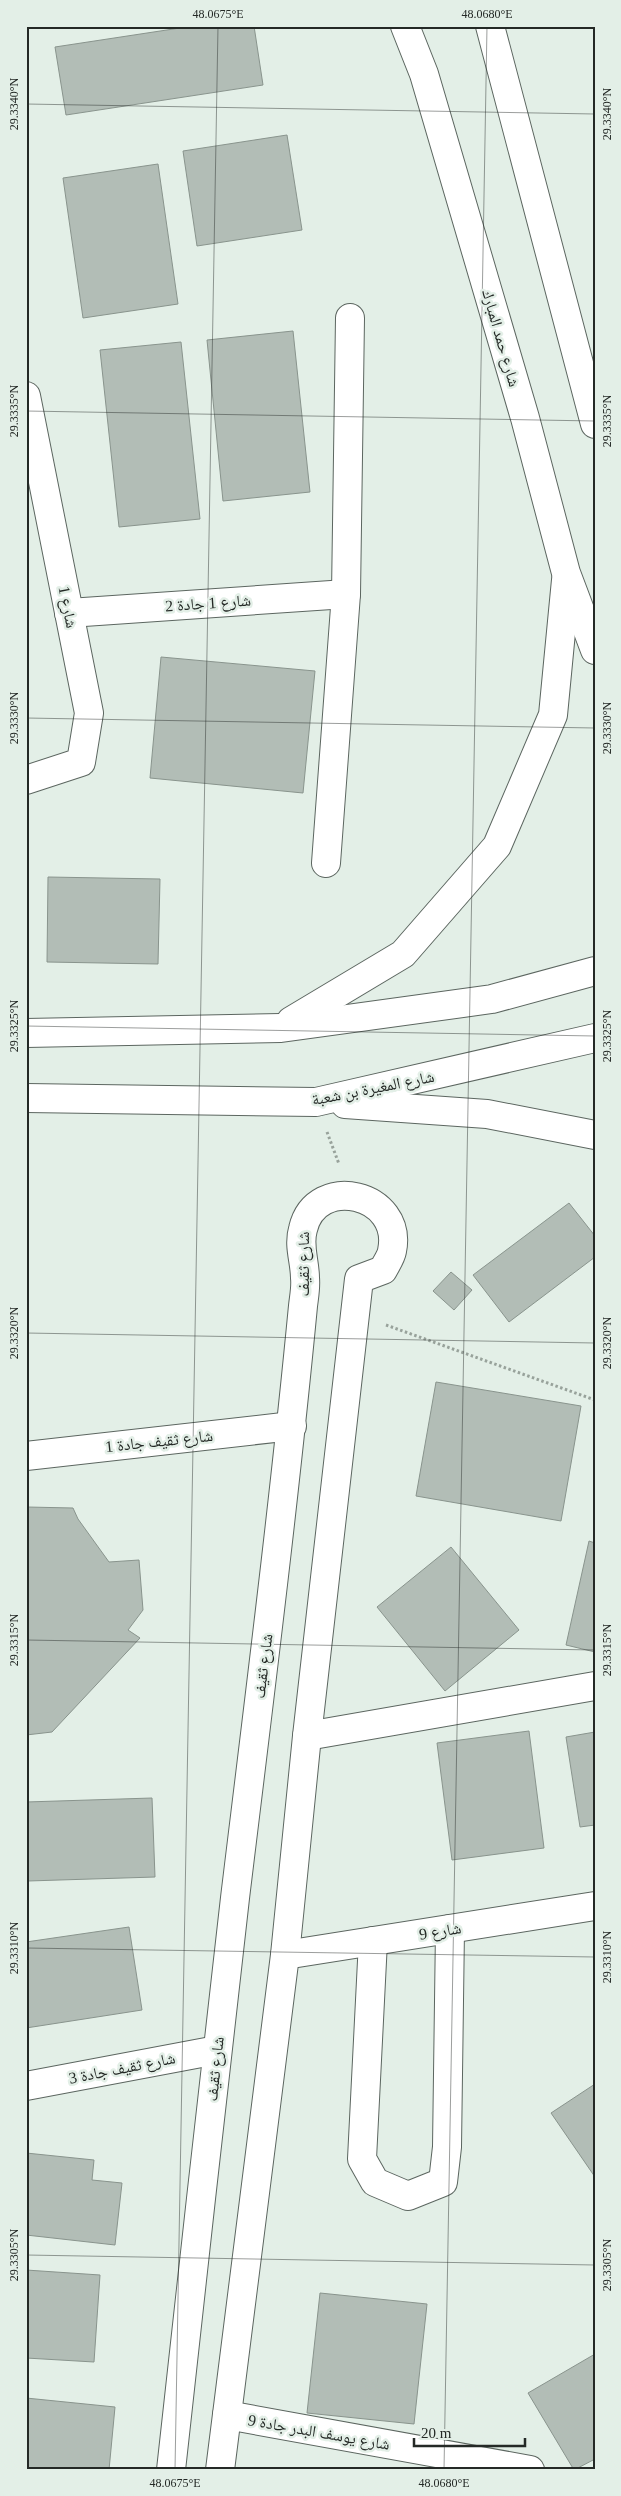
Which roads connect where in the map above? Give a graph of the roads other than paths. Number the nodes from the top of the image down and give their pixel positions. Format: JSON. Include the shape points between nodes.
{"nodes":[{"id":1,"x":405,"y":26,"type":"edge"},
{"id":2,"x":490,"y":26,"type":"edge"},
{"id":3,"x":350,"y":318,"type":"dead end"},
{"id":4,"x":26,"y":396,"type":"edge"},
{"id":5,"x":592,"y":414,"type":"edge"},
{"id":6,"x":566,"y":574,"type":"junction"},
{"id":7,"x":346,"y":594,"type":"junction"},
{"id":8,"x":70,"y":613,"type":"junction"},
{"id":9,"x":595,"y":650,"type":"edge"},
{"id":10,"x":26,"y":780,"type":"edge"},
{"id":11,"x":326,"y":863,"type":"dead end"},
{"id":12,"x":595,"y":971,"type":"edge"},
{"id":13,"x":281,"y":1028,"type":"junction"},
{"id":14,"x":26,"y":1032,"type":"edge"},
{"id":15,"x":595,"y":1038,"type":"edge"},
{"id":16,"x":26,"y":1098,"type":"edge"},
{"id":17,"x":316,"y":1102,"type":"junction"},
{"id":18,"x":595,"y":1135,"type":"edge"},
{"id":19,"x":292,"y":1426,"type":"junction"},
{"id":20,"x":26,"y":1456,"type":"edge"},
{"id":21,"x":595,"y":1686,"type":"edge"},
{"id":22,"x":307,"y":1736,"type":"junction"},
{"id":23,"x":595,"y":1906,"type":"edge"},
{"id":24,"x":450,"y":1929,"type":"junction"},
{"id":25,"x":373,"y":1941,"type":"junction"},
{"id":26,"x":285,"y":1954,"type":"junction"},
{"id":27,"x":217,"y":2050,"type":"junction"},
{"id":28,"x":26,"y":2086,"type":"edge"},
{"id":29,"x":226,"y":2415,"type":"junction"},
{"id":30,"x":171,"y":2470,"type":"edge"},
{"id":31,"x":220,"y":2470,"type":"edge"},
{"id":32,"x":530,"y":2470,"type":"edge"}],
"edges":[{"from":1,"to":6,"type":"street","name":"شارع حمد المبارك","via":[[424,74],[525,418]]},
{"from":2,"to":5,"type":"street"},
{"from":3,"to":7,"type":"street"},
{"from":4,"to":8,"type":"street","name":"شارع 1"},
{"from":6,"to":9,"type":"street","name":"شارع حمد المبارك"},
{"from":6,"to":13,"type":"street","via":[[554,715],[497,846],[403,954]]},
{"from":7,"to":8,"type":"street","name":"شارع 1 جادة 2"},
{"from":7,"to":11,"type":"street"},
{"from":8,"to":10,"type":"street","name":"شارع 1","via":[[89,713],[81,762]]},
{"from":12,"to":13,"type":"street","via":[[492,999]]},
{"from":13,"to":14,"type":"street"},
{"from":15,"to":17,"type":"street","name":"شارع المغيرة بن شعبة"},
{"from":16,"to":17,"type":"street","name":"شارع المغيرة بن شعبة"},
{"from":17,"to":18,"type":"street","via":[[487,1114]]},
{"from":19,"to":20,"type":"street","name":"شارع ثقيف جادة 1"},
{"from":19,"to":22,"type":"street","name":"شارع ثقيف","via":[[306,1279],[300,1244],[303,1225],[314,1208],[331,1198],[351,1195],[370,1201],[385,1214],[393,1232],[392,1252],[383,1270],[359,1279]]},
{"from":19,"to":27,"type":"street","name":"شارع ثقيف"},
{"from":21,"to":22,"type":"street"},
{"from":22,"to":26,"type":"street"},
{"from":23,"to":24,"type":"street","name":"شارع 9"},
{"from":24,"to":25,"type":"street","name":"شارع 9"},
{"from":24,"to":25,"type":"street","via":[[447,2147],[443,2182],[408,2196],[375,2182],[362,2159]]},
{"from":25,"to":26,"type":"street","name":"شارع 9"},
{"from":26,"to":29,"type":"street"},
{"from":27,"to":28,"type":"street","name":"شارع ثقيف جادة 3"},
{"from":27,"to":30,"type":"street","name":"شارع ثقيف"},
{"from":29,"to":31,"type":"street"},
{"from":29,"to":32,"type":"street","name":"شارع يوسف البدر جادة 9"}]}
